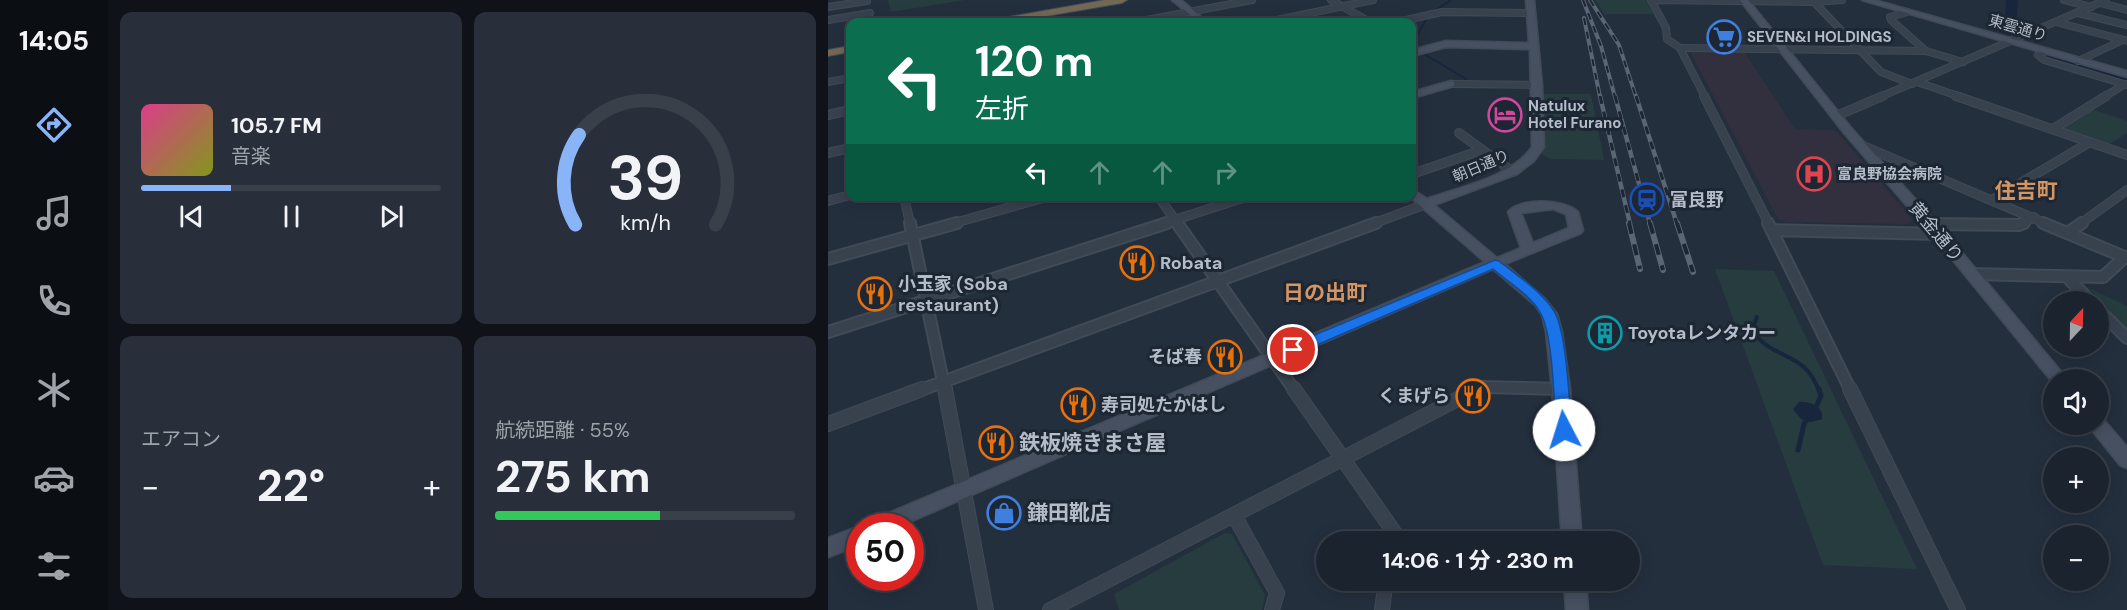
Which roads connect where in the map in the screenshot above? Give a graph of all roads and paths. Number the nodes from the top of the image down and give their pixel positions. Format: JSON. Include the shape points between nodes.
{"nodes":[{"id":1,"x":1122,"y":0,"type":"edge"},
{"id":2,"x":1176,"y":0,"type":"edge"},
{"id":3,"x":1251,"y":0,"type":"edge"},
{"id":4,"x":1331,"y":0,"type":"edge"},
{"id":5,"x":1373,"y":0,"type":"edge"},
{"id":6,"x":1530,"y":0,"type":"edge"},
{"id":7,"x":1651,"y":0,"type":"edge"},
{"id":8,"x":1842,"y":0,"type":"edge"},
{"id":9,"x":1866,"y":0,"type":"edge"},
{"id":10,"x":2064,"y":0,"type":"edge"},
{"id":11,"x":867,"y":1,"type":"edge"},
{"id":12,"x":1745,"y":1,"type":"edge"},
{"id":13,"x":1685,"y":2,"type":"edge"},
{"id":14,"x":1814,"y":2,"type":"junction"},
{"id":15,"x":2103,"y":2,"type":"edge"},
{"id":16,"x":1342,"y":6,"type":"junction"},
{"id":17,"x":828,"y":7,"type":"edge"},
{"id":18,"x":2091,"y":7,"type":"junction"},
{"id":19,"x":2127,"y":9,"type":"edge"},
{"id":20,"x":1190,"y":12,"type":"junction"},
{"id":21,"x":1907,"y":12,"type":"junction"},
{"id":22,"x":870,"y":13,"type":"junction"},
{"id":23,"x":1531,"y":13,"type":"junction"},
{"id":24,"x":2078,"y":13,"type":"junction"},
{"id":25,"x":871,"y":18,"type":"edge"},
{"id":26,"x":1040,"y":18,"type":"edge"},
{"id":27,"x":1158,"y":18,"type":"edge"},
{"id":28,"x":1198,"y":18,"type":"edge"},
{"id":29,"x":1286,"y":18,"type":"edge"},
{"id":30,"x":1363,"y":18,"type":"edge"},
{"id":31,"x":1415,"y":18,"type":"edge"},
{"id":32,"x":828,"y":20,"type":"edge"},
{"id":33,"x":2056,"y":22,"type":"junction"},
{"id":34,"x":2127,"y":26,"type":"edge"},
{"id":35,"x":2125,"y":40,"type":"edge"},
{"id":36,"x":2011,"y":41,"type":"junction"},
{"id":37,"x":1533,"y":46,"type":"junction"},
{"id":38,"x":1680,"y":48,"type":"junction"},
{"id":39,"x":1782,"y":49,"type":"junction"},
{"id":40,"x":846,"y":50,"type":"edge"},
{"id":41,"x":1860,"y":50,"type":"junction"},
{"id":42,"x":1926,"y":51,"type":"junction"},
{"id":43,"x":2045,"y":51,"type":"junction"},
{"id":44,"x":1416,"y":52,"type":"edge"},
{"id":45,"x":828,"y":53,"type":"edge"},
{"id":46,"x":2078,"y":61,"type":"junction"},
{"id":47,"x":1963,"y":62,"type":"junction"},
{"id":48,"x":846,"y":79,"type":"edge"},
{"id":49,"x":2126,"y":81,"type":"edge"},
{"id":50,"x":828,"y":82,"type":"edge"},
{"id":51,"x":1915,"y":83,"type":"junction"},
{"id":52,"x":1451,"y":84,"type":"joint"},
{"id":53,"x":1537,"y":85,"type":"junction"},
{"id":54,"x":1416,"y":94,"type":"edge"},
{"id":55,"x":846,"y":112,"type":"edge"},
{"id":56,"x":828,"y":116,"type":"edge"},
{"id":57,"x":1836,"y":116,"type":"junction"},
{"id":58,"x":2053,"y":129,"type":"junction"},
{"id":59,"x":1459,"y":134,"type":"dead end"},
{"id":60,"x":2090,"y":142,"type":"junction"},
{"id":61,"x":1861,"y":145,"type":"junction"},
{"id":62,"x":846,"y":149,"type":"edge"},
{"id":63,"x":1482,"y":150,"type":"junction"},
{"id":64,"x":828,"y":153,"type":"edge"},
{"id":65,"x":2127,"y":155,"type":"edge"},
{"id":66,"x":1513,"y":172,"type":"junction"},
{"id":67,"x":1416,"y":173,"type":"edge"},
{"id":68,"x":2127,"y":190,"type":"edge"},
{"id":69,"x":846,"y":196,"type":"edge"},
{"id":70,"x":1416,"y":196,"type":"edge"},
{"id":71,"x":1992,"y":200,"type":"junction"},
{"id":72,"x":828,"y":201,"type":"edge"},
{"id":73,"x":905,"y":201,"type":"edge"},
{"id":74,"x":1033,"y":201,"type":"edge"},
{"id":75,"x":1161,"y":201,"type":"edge"},
{"id":76,"x":1234,"y":201,"type":"edge"},
{"id":77,"x":1426,"y":204,"type":"junction"},
{"id":78,"x":2034,"y":217,"type":"junction"},
{"id":79,"x":1174,"y":221,"type":"junction"},
{"id":80,"x":1935,"y":229,"type":"junction"},
{"id":81,"x":1772,"y":230,"type":"junction"},
{"id":82,"x":2069,"y":232,"type":"junction"},
{"id":83,"x":914,"y":235,"type":"junction"},
{"id":84,"x":1529,"y":251,"type":"junction"},
{"id":85,"x":2126,"y":257,"type":"edge"},
{"id":86,"x":828,"y":260,"type":"edge"},
{"id":87,"x":1495,"y":264,"type":"junction"},
{"id":88,"x":1971,"y":274,"type":"junction"},
{"id":89,"x":2067,"y":277,"type":"junction"},
{"id":90,"x":1217,"y":281,"type":"junction"},
{"id":91,"x":2080,"y":291,"type":"edge"},
{"id":92,"x":925,"y":302,"type":"junction"},
{"id":93,"x":2109,"y":320,"type":"edge"},
{"id":94,"x":828,"y":332,"type":"edge"},
{"id":95,"x":2127,"y":338,"type":"edge"},
{"id":96,"x":1273,"y":358,"type":"junction"},
{"id":97,"x":2051,"y":369,"type":"edge"},
{"id":98,"x":943,"y":381,"type":"junction"},
{"id":99,"x":1561,"y":388,"type":"junction"},
{"id":100,"x":828,"y":424,"type":"edge"},
{"id":101,"x":2106,"y":435,"type":"edge"},
{"id":102,"x":1343,"y":458,"type":"junction"},
{"id":103,"x":2127,"y":460,"type":"edge"},
{"id":104,"x":963,"y":491,"type":"junction"},
{"id":105,"x":910,"y":513,"type":"edge"},
{"id":106,"x":1234,"y":514,"type":"junction"},
{"id":107,"x":1393,"y":531,"type":"edge"},
{"id":108,"x":1571,"y":531,"type":"edge"},
{"id":109,"x":846,"y":541,"type":"edge"},
{"id":110,"x":828,"y":548,"type":"edge"},
{"id":111,"x":1385,"y":591,"type":"edge"},
{"id":112,"x":1576,"y":591,"type":"edge"},
{"id":113,"x":986,"y":610,"type":"edge"},
{"id":114,"x":1050,"y":610,"type":"edge"},
{"id":115,"x":1272,"y":610,"type":"edge"},
{"id":116,"x":1382,"y":610,"type":"edge"},
{"id":117,"x":1578,"y":610,"type":"edge"},
{"id":118,"x":1958,"y":610,"type":"edge"}],
"edges":[{"from":1,"to":26,"type":"highway"},
{"from":2,"to":20,"type":"street"},
{"from":3,"to":20,"type":"street"},
{"from":4,"to":16,"type":"street"},
{"from":5,"to":16,"type":"street"},
{"from":6,"to":23,"type":"street","name":"朝日通り"},
{"from":7,"to":13,"type":"street"},
{"from":7,"to":38,"type":"street","via":[[1667,39]]},
{"from":8,"to":14,"type":"street"},
{"from":9,"to":21,"type":"street","name":"東雲通り"},
{"from":10,"to":18,"type":"street"},
{"from":11,"to":17,"type":"street"},
{"from":11,"to":22,"type":"street"},
{"from":12,"to":13,"type":"street"},
{"from":12,"to":14,"type":"street"},
{"from":12,"to":39,"type":"street","name":"黄金通り"},
{"from":14,"to":41,"type":"street"},
{"from":15,"to":18,"type":"street"},
{"from":15,"to":19,"type":"street"},
{"from":16,"to":29,"type":"street"},
{"from":16,"to":30,"type":"street"},
{"from":18,"to":24,"type":"street"},
{"from":20,"to":27,"type":"street"},
{"from":20,"to":28,"type":"street"},
{"from":21,"to":36,"type":"street","name":"東雲通り"},
{"from":21,"to":42,"type":"street","via":[[1890,17],[1891,20]]},
{"from":22,"to":25,"type":"street"},
{"from":22,"to":32,"type":"street"},
{"from":23,"to":31,"type":"street","via":[[1442,12]]},
{"from":23,"to":37,"type":"street","name":"朝日通り"},
{"from":24,"to":33,"type":"street"},
{"from":24,"to":34,"type":"street"},
{"from":33,"to":35,"type":"street"},
{"from":33,"to":36,"type":"street"},
{"from":35,"to":46,"type":"street"},
{"from":36,"to":43,"type":"street","name":"東雲通り"},
{"from":36,"to":47,"type":"street"},
{"from":37,"to":44,"type":"street","via":[[1446,44]]},
{"from":37,"to":53,"type":"street","name":"朝日通り"},
{"from":38,"to":39,"type":"street"},
{"from":38,"to":81,"type":"street"},
{"from":39,"to":41,"type":"street"},
{"from":39,"to":57,"type":"street","name":"黄金通り"},
{"from":40,"to":45,"type":"highway"},
{"from":41,"to":42,"type":"street"},
{"from":41,"to":51,"type":"street","via":[[1881,72]]},
{"from":42,"to":47,"type":"street"},
{"from":43,"to":46,"type":"street","name":"東雲通り"},
{"from":43,"to":49,"type":"street","via":[[2038,55],[2043,60]]},
{"from":46,"to":49,"type":"street","name":"東雲通り"},
{"from":47,"to":51,"type":"street"},
{"from":48,"to":50,"type":"street"},
{"from":49,"to":58,"type":"street"},
{"from":51,"to":57,"type":"street"},
{"from":51,"to":58,"type":"street"},
{"from":52,"to":53,"type":"street"},
{"from":52,"to":54,"type":"street"},
{"from":53,"to":66,"type":"street","name":"朝日通り","via":[[1538,147]]},
{"from":55,"to":56,"type":"street"},
{"from":57,"to":61,"type":"street","name":"黄金通り"},
{"from":58,"to":60,"type":"street"},
{"from":59,"to":63,"type":"street"},
{"from":60,"to":65,"type":"street"},
{"from":60,"to":71,"type":"street"},
{"from":61,"to":71,"type":"street"},
{"from":61,"to":80,"type":"street","name":"黄金通り"},
{"from":62,"to":64,"type":"street"},
{"from":63,"to":66,"type":"street"},
{"from":63,"to":67,"type":"street"},
{"from":66,"to":77,"type":"street","name":"朝日通り"},
{"from":68,"to":82,"type":"street"},
{"from":69,"to":72,"type":"street"},
{"from":70,"to":77,"type":"street"},
{"from":71,"to":78,"type":"street"},
{"from":73,"to":83,"type":"street"},
{"from":74,"to":83,"type":"street"},
{"from":75,"to":79,"type":"street"},
{"from":76,"to":79,"type":"street"},
{"from":77,"to":87,"type":"street"},
{"from":77,"to":90,"type":"street"},
{"from":78,"to":80,"type":"street","via":[[2019,225]]},
{"from":78,"to":82,"type":"street"},
{"from":79,"to":90,"type":"street"},
{"from":79,"to":92,"type":"street"},
{"from":80,"to":81,"type":"street"},
{"from":80,"to":88,"type":"street","name":"黄金通り"},
{"from":81,"to":118,"type":"street"},
{"from":82,"to":85,"type":"street"},
{"from":83,"to":86,"type":"street"},
{"from":83,"to":92,"type":"street"},
{"from":84,"to":84,"type":"street","via":[[1514,212],[1519,208],[1554,205],[1572,212],[1576,231]]},
{"from":84,"to":87,"type":"street"},
{"from":85,"to":89,"type":"street","via":[[2103,277]]},
{"from":87,"to":96,"type":"street"},
{"from":87,"to":99,"type":"street","via":[[1549,314]]},
{"from":88,"to":89,"type":"street"},
{"from":88,"to":97,"type":"street","name":"黄金通り"},
{"from":89,"to":91,"type":"street"},
{"from":90,"to":96,"type":"street"},
{"from":90,"to":98,"type":"street"},
{"from":92,"to":94,"type":"street"},
{"from":92,"to":98,"type":"street"},
{"from":93,"to":95,"type":"street"},
{"from":96,"to":102,"type":"street"},
{"from":96,"to":104,"type":"street"},
{"from":98,"to":100,"type":"street"},
{"from":98,"to":104,"type":"street"},
{"from":99,"to":102,"type":"street","via":[[1482,387]]},
{"from":99,"to":108,"type":"street"},
{"from":101,"to":103,"type":"street"},
{"from":102,"to":106,"type":"street"},
{"from":102,"to":107,"type":"street"},
{"from":104,"to":105,"type":"street"},
{"from":104,"to":113,"type":"street"},
{"from":106,"to":114,"type":"street"},
{"from":106,"to":115,"type":"street","via":[[1277,593]]},
{"from":109,"to":110,"type":"street"},
{"from":111,"to":116,"type":"street"},
{"from":112,"to":117,"type":"street"}]}
